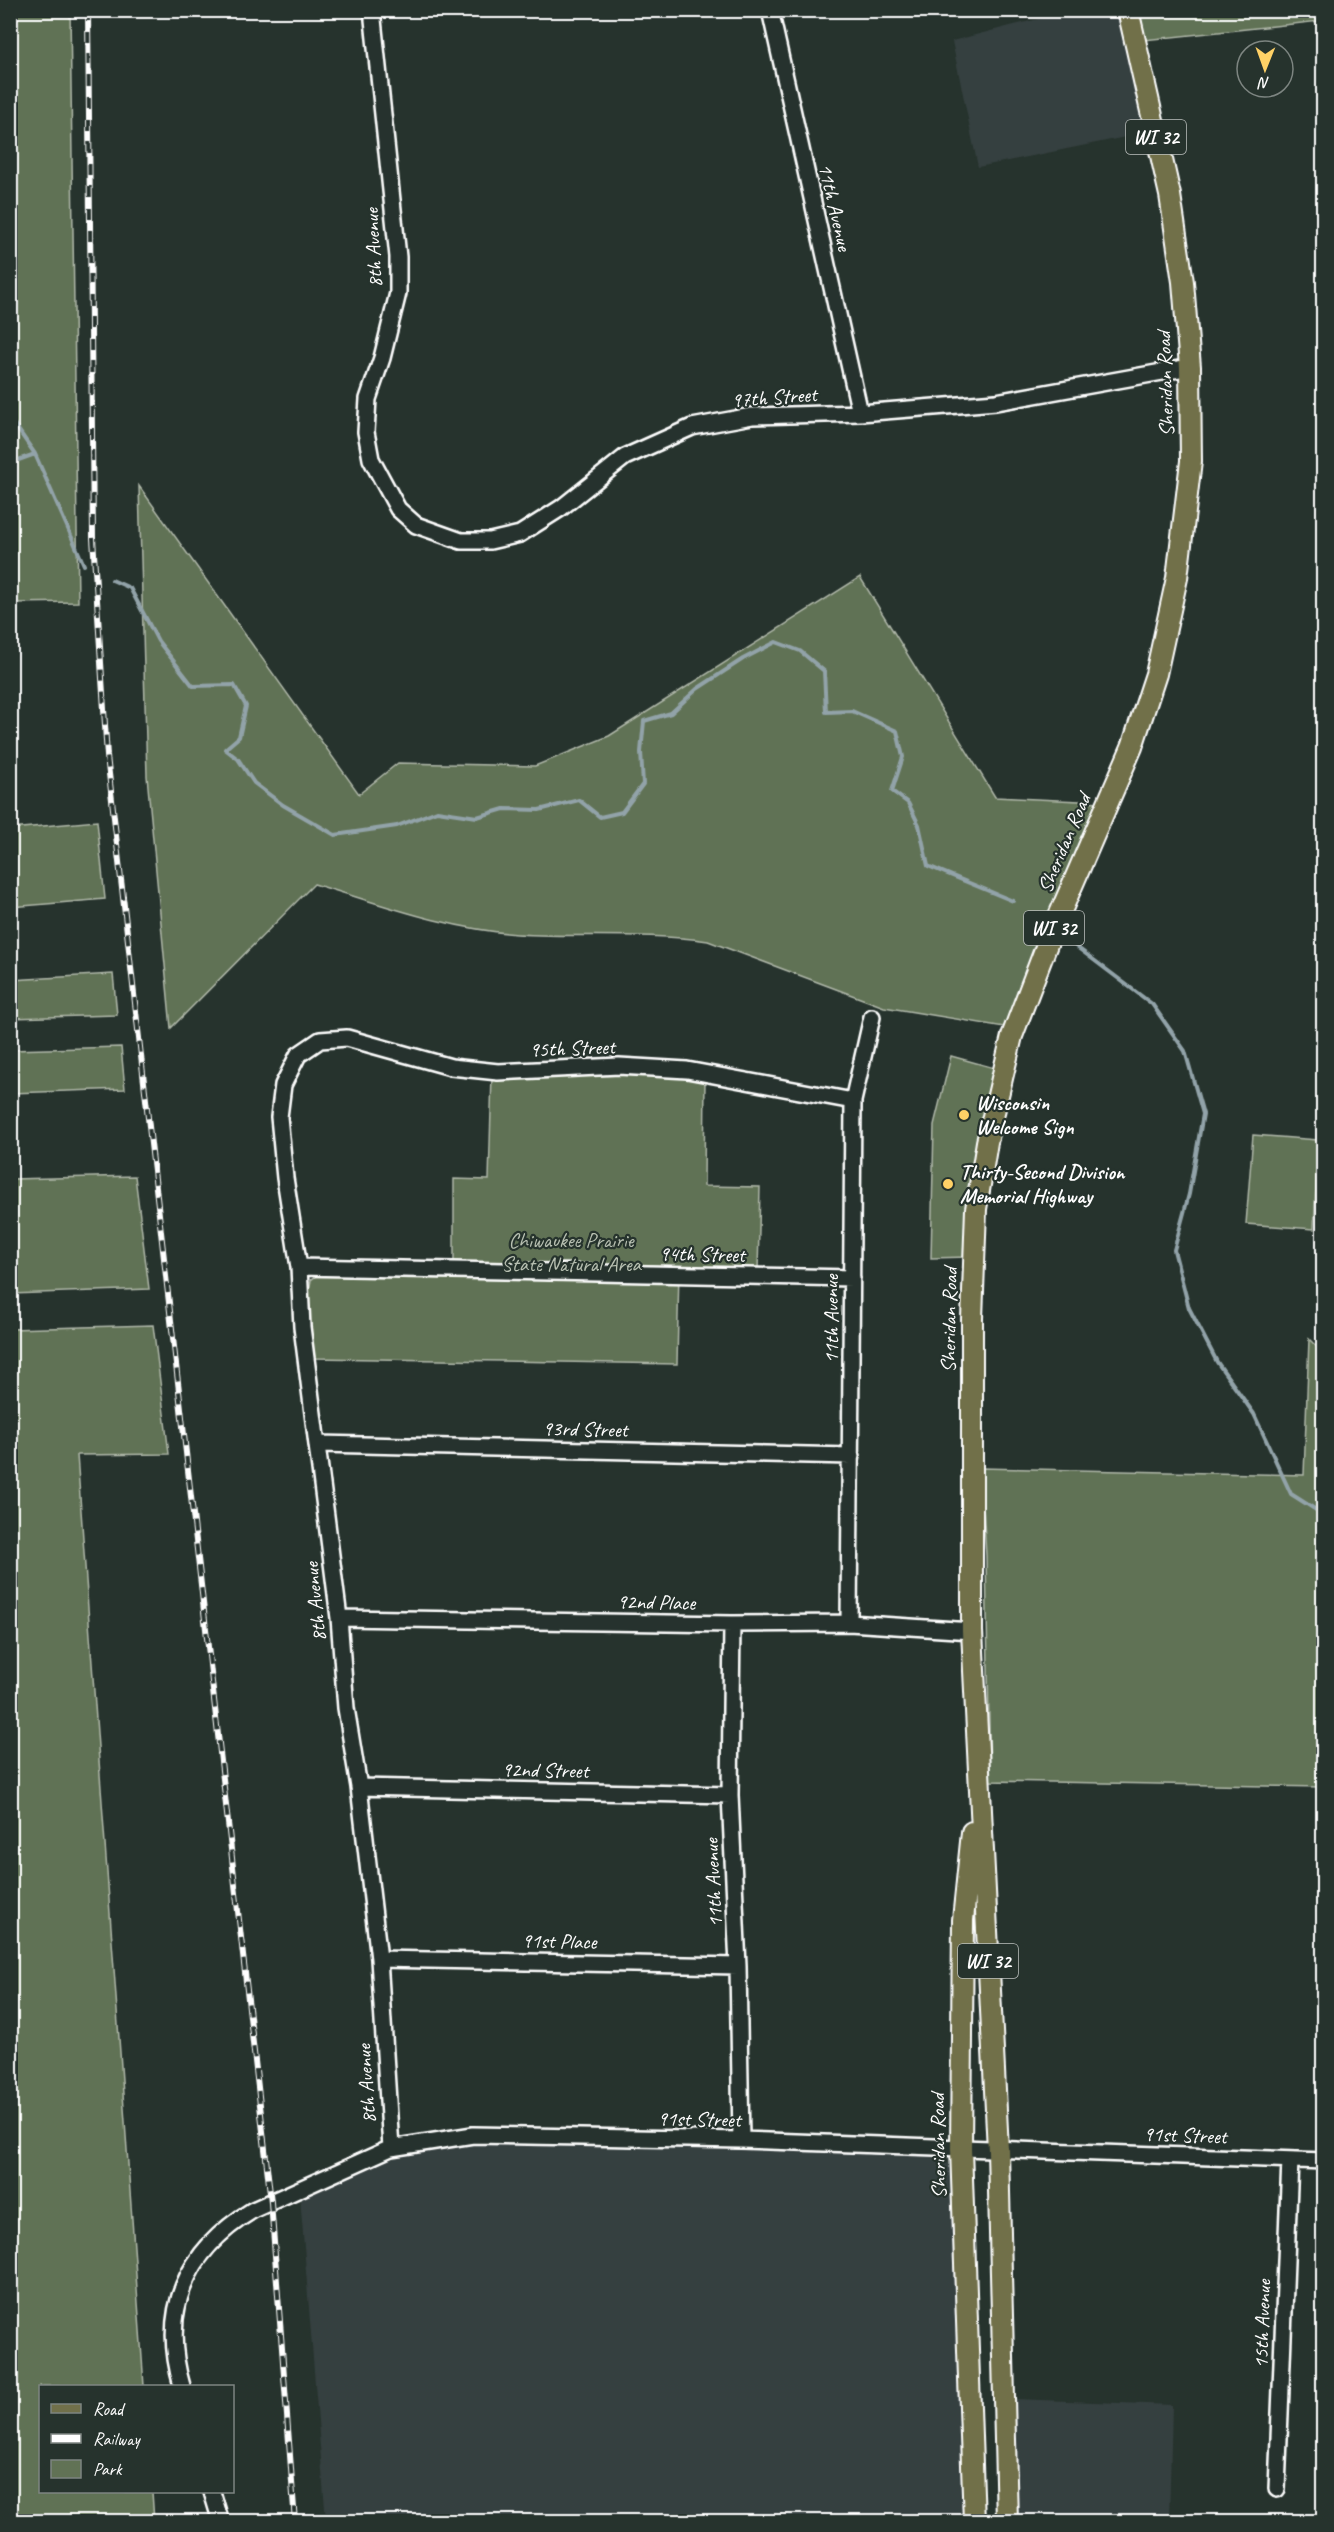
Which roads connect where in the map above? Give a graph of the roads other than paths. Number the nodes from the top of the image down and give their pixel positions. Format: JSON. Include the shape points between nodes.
{"nodes":[{"id":1,"x":372,"y":10,"type":"edge"},
{"id":2,"x":770,"y":10,"type":"edge"},
{"id":3,"x":1128,"y":10,"type":"edge"},
{"id":4,"x":1190,"y":367,"type":"junction"},
{"id":5,"x":860,"y":412,"type":"junction"},
{"id":6,"x":398,"y":510,"type":"joint"},
{"id":7,"x":872,"y":1017,"type":"dead end"},
{"id":8,"x":298,"y":1055,"type":"joint"},
{"id":9,"x":853,"y":1101,"type":"junction"},
{"id":10,"x":299,"y":1268,"type":"junction"},
{"id":11,"x":852,"y":1278,"type":"junction"},
{"id":12,"x":318,"y":1444,"type":"junction"},
{"id":13,"x":851,"y":1456,"type":"junction"},
{"id":14,"x":339,"y":1618,"type":"junction"},
{"id":15,"x":849,"y":1623,"type":"junction"},
{"id":16,"x":732,"y":1624,"type":"junction"},
{"id":17,"x":972,"y":1631,"type":"junction"},
{"id":18,"x":979,"y":1771,"type":"junction"},
{"id":19,"x":359,"y":1787,"type":"junction"},
{"id":20,"x":730,"y":1795,"type":"junction"},
{"id":21,"x":379,"y":1959,"type":"junction"},
{"id":22,"x":738,"y":1966,"type":"junction"},
{"id":23,"x":741,"y":2140,"type":"junction"},
{"id":24,"x":391,"y":2148,"type":"junction"},
{"id":25,"x":961,"y":2149,"type":"junction"},
{"id":26,"x":998,"y":2150,"type":"junction"},
{"id":27,"x":1290,"y":2160,"type":"junction"},
{"id":28,"x":1323,"y":2161,"type":"edge"},
{"id":29,"x":182,"y":2385,"type":"edge"},
{"id":30,"x":1277,"y":2489,"type":"dead end"},
{"id":31,"x":213,"y":2493,"type":"edge"},
{"id":32,"x":221,"y":2522,"type":"edge"},
{"id":33,"x":974,"y":2522,"type":"edge"},
{"id":34,"x":1007,"y":2522,"type":"edge"}],
"edges":[{"from":1,"to":6,"type":"street","name":"8th Avenue","via":[[398,257],[398,293],[368,399],[366,432],[371,459]]},
{"from":2,"to":5,"type":"street","name":"11th Avenue"},
{"from":3,"to":4,"type":"main road","name":"Sheridan Road","number":"WI 32","via":[[1182,264]]},
{"from":4,"to":5,"type":"street","name":"97th Street","via":[[996,402]]},
{"from":4,"to":17,"type":"main road","name":"Sheridan Road","number":"WI 32","via":[[1191,460],[1177,578],[1156,674],[1132,747],[1049,939],[1012,1036],[987,1142],[976,1209],[972,1319]]},
{"from":5,"to":6,"type":"street","name":"97th Street","via":[[752,416],[692,427],[625,458],[520,534],[490,541],[461,541],[435,533],[416,525]]},
{"from":7,"to":9,"type":"street","name":"11th Avenue"},
{"from":8,"to":9,"type":"street","name":"95th Street","via":[[320,1040],[347,1038],[451,1067],[498,1072],[619,1066],[687,1070]]},
{"from":8,"to":10,"type":"street","name":"8th Avenue","via":[[283,1085],[279,1117]]},
{"from":9,"to":11,"type":"street","name":"11th Avenue"},
{"from":10,"to":11,"type":"street","name":"94th Street"},
{"from":10,"to":12,"type":"street","name":"8th Avenue"},
{"from":11,"to":13,"type":"street","name":"11th Avenue"},
{"from":12,"to":13,"type":"street","name":"93rd Street"},
{"from":12,"to":14,"type":"street","name":"8th Avenue"},
{"from":13,"to":15,"type":"street","name":"11th Avenue"},
{"from":14,"to":16,"type":"street","name":"92nd Place"},
{"from":14,"to":19,"type":"street","name":"8th Avenue","via":[[346,1708]]},
{"from":15,"to":16,"type":"street","name":"92nd Place"},
{"from":15,"to":17,"type":"street","name":"92nd Place"},
{"from":16,"to":20,"type":"street","name":"11th Avenue"},
{"from":17,"to":18,"type":"main road","name":"Sheridan Road","number":"WI 32"},
{"from":18,"to":25,"type":"main road","name":"Sheridan Road","number":"WI 32","via":[[963,1920]]},
{"from":18,"to":26,"type":"main road","name":"Sheridan Road","number":"WI 32"},
{"from":19,"to":20,"type":"street","name":"92nd Street"},
{"from":19,"to":21,"type":"street","name":"8th Avenue"},
{"from":20,"to":22,"type":"street","name":"11th Avenue"},
{"from":21,"to":22,"type":"street","name":"91st Place"},
{"from":21,"to":24,"type":"street","name":"8th Avenue"},
{"from":22,"to":23,"type":"street","name":"11th Avenue"},
{"from":23,"to":24,"type":"street","name":"91st Street","via":[[474,2135]]},
{"from":23,"to":25,"type":"street","name":"91st Street"},
{"from":24,"to":29,"type":"street","name":"91st Street","via":[[253,2210],[207,2246],[187,2273],[177,2302],[173,2344]]},
{"from":25,"to":26,"type":"street","name":"91st Street"},
{"from":25,"to":33,"type":"main road","name":"Sheridan Road","number":"WI 32"},
{"from":26,"to":27,"type":"street","name":"91st Street"},
{"from":26,"to":34,"type":"main road","name":"Sheridan Road","number":"WI 32"},
{"from":27,"to":28,"type":"street","name":"91st Street"},
{"from":27,"to":30,"type":"street","name":"15th Avenue"},
{"from":31,"to":32,"type":"street"}]}
